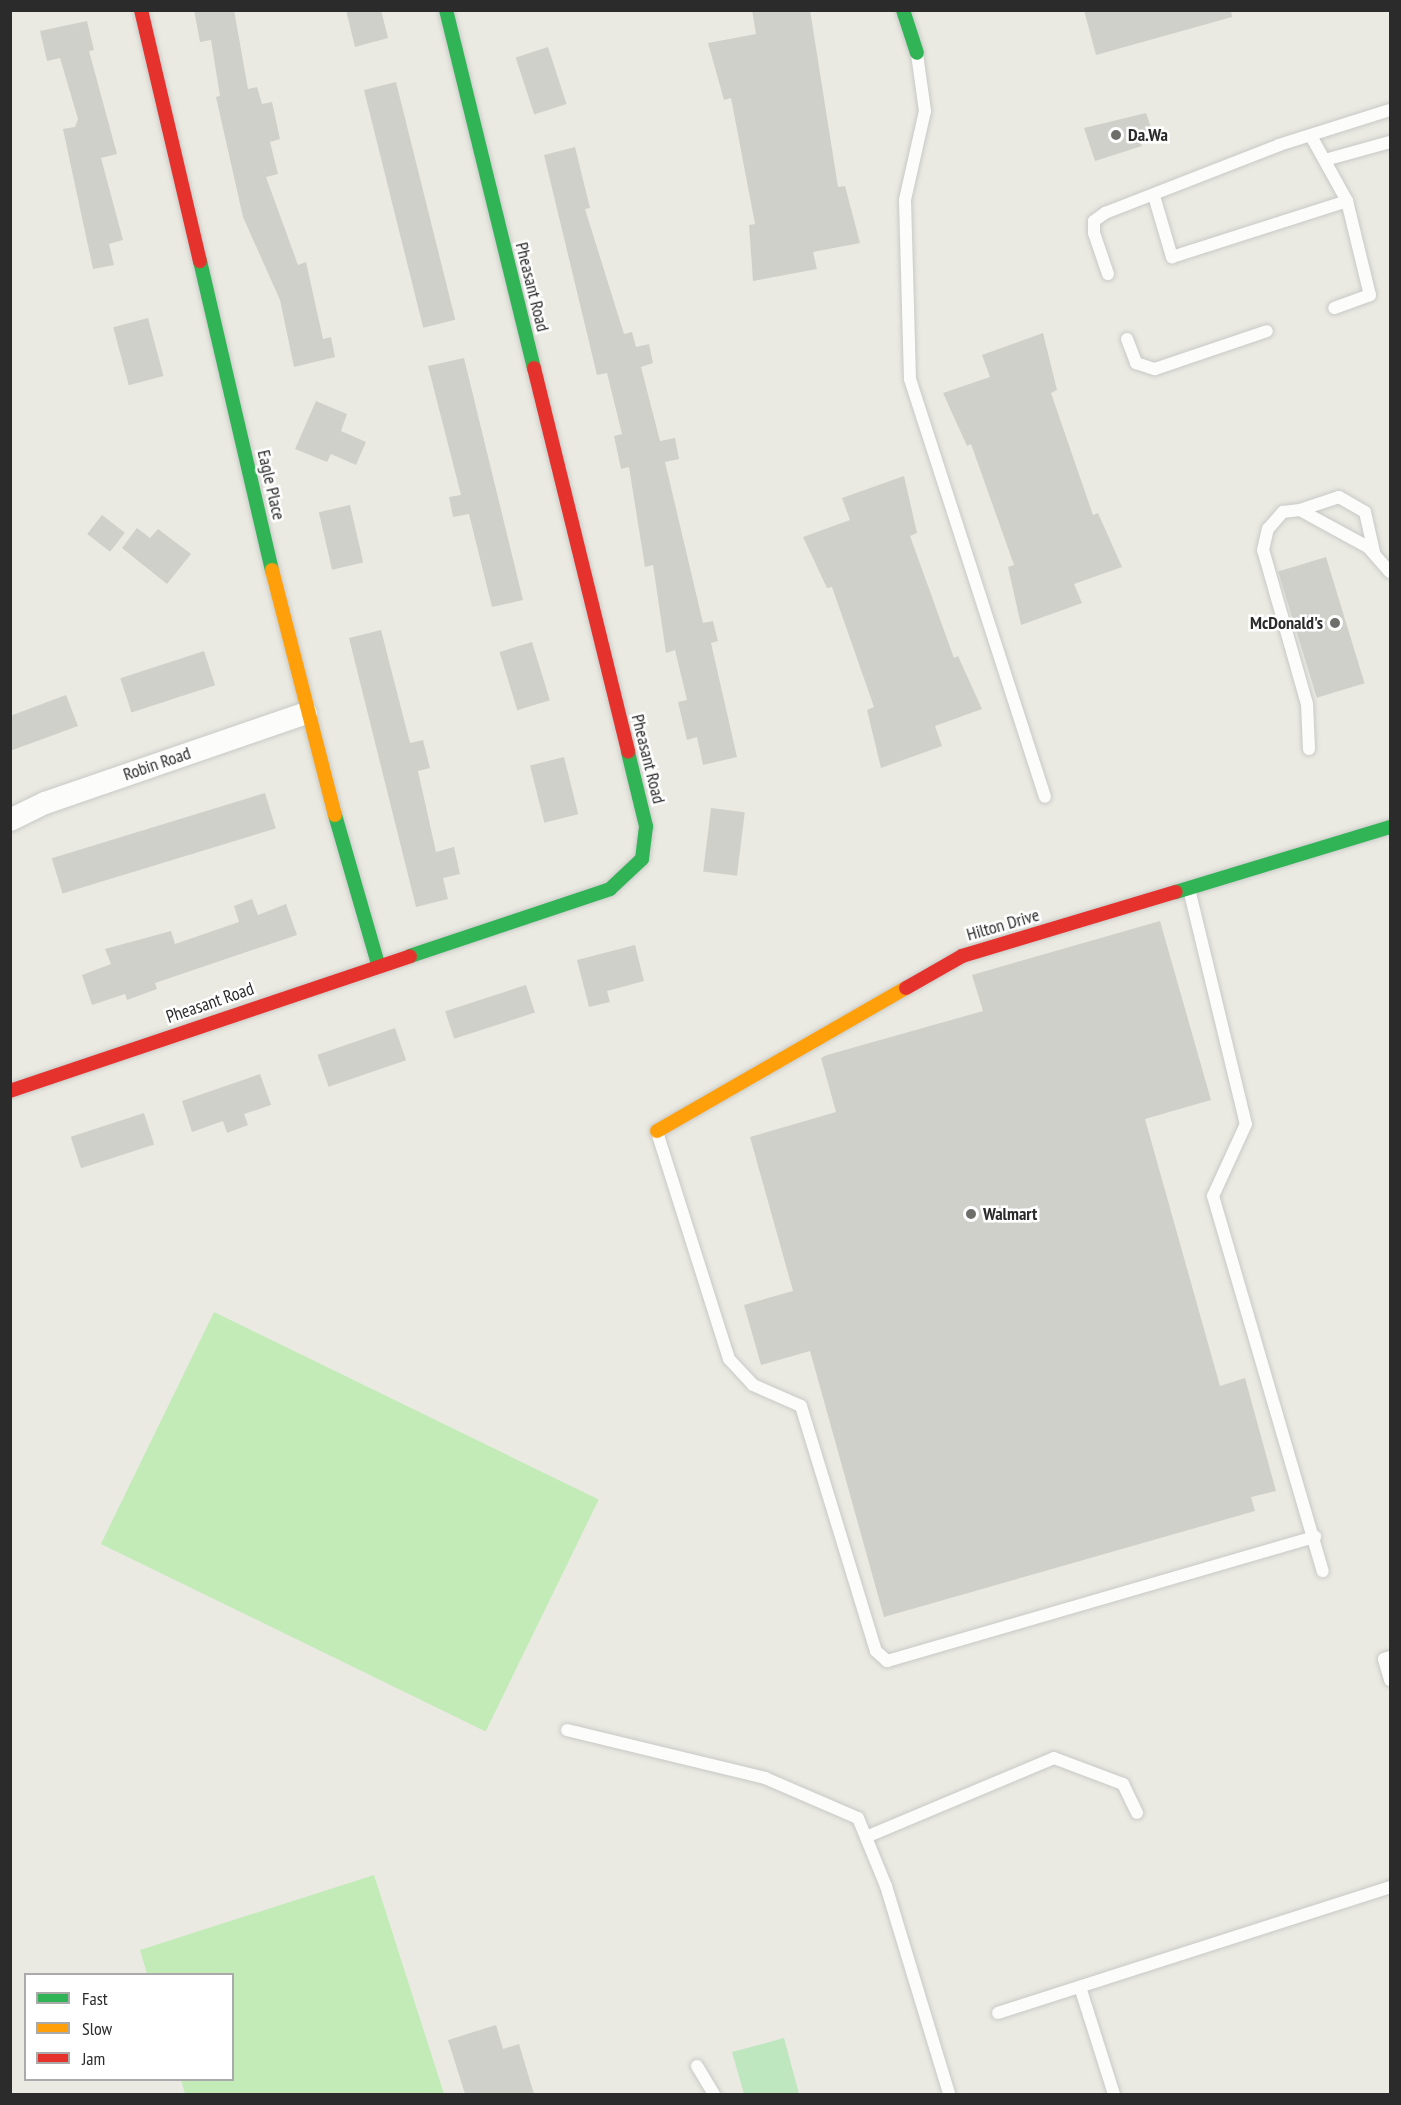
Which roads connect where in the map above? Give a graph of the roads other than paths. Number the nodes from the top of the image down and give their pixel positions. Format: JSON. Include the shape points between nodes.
{"nodes":[{"id":1,"x":141,"y":10,"type":"edge"},
{"id":2,"x":446,"y":10,"type":"edge"},
{"id":3,"x":903,"y":10,"type":"edge"},
{"id":4,"x":917,"y":53,"type":"joint"},
{"id":5,"x":1390,"y":110,"type":"edge"},
{"id":6,"x":1311,"y":136,"type":"junction"},
{"id":7,"x":1390,"y":142,"type":"edge"},
{"id":8,"x":1325,"y":160,"type":"junction"},
{"id":9,"x":1154,"y":196,"type":"junction"},
{"id":10,"x":1347,"y":201,"type":"junction"},
{"id":11,"x":1108,"y":274,"type":"dead end"},
{"id":12,"x":1334,"y":308,"type":"dead end"},
{"id":13,"x":1267,"y":331,"type":"dead end"},
{"id":14,"x":1127,"y":339,"type":"dead end"},
{"id":15,"x":1300,"y":510,"type":"junction"},
{"id":16,"x":1374,"y":553,"type":"junction"},
{"id":17,"x":1390,"y":572,"type":"edge"},
{"id":18,"x":306,"y":712,"type":"junction"},
{"id":19,"x":1309,"y":749,"type":"dead end"},
{"id":20,"x":1045,"y":796,"type":"dead end"},
{"id":21,"x":10,"y":820,"type":"edge"},
{"id":22,"x":1390,"y":827,"type":"edge"},
{"id":23,"x":1189,"y":889,"type":"junction"},
{"id":24,"x":378,"y":964,"type":"junction"},
{"id":25,"x":10,"y":1091,"type":"edge"},
{"id":26,"x":657,"y":1131,"type":"joint"},
{"id":27,"x":1315,"y":1537,"type":"junction"},
{"id":28,"x":1323,"y":1571,"type":"dead end"},
{"id":29,"x":1390,"y":1657,"type":"edge"},
{"id":30,"x":1390,"y":1680,"type":"edge"},
{"id":31,"x":567,"y":1730,"type":"dead end"},
{"id":32,"x":1137,"y":1813,"type":"dead end"},
{"id":33,"x":866,"y":1837,"type":"junction"},
{"id":34,"x":1390,"y":1887,"type":"edge"},
{"id":35,"x":1080,"y":1987,"type":"junction"},
{"id":36,"x":998,"y":2013,"type":"dead end"},
{"id":37,"x":697,"y":2066,"type":"dead end"},
{"id":38,"x":714,"y":2094,"type":"edge"},
{"id":39,"x":949,"y":2094,"type":"edge"},
{"id":40,"x":1114,"y":2094,"type":"edge"}],
"edges":[{"from":1,"to":18,"type":"street","name":"Eagle Place"},
{"from":2,"to":24,"type":"street","name":"Pheasant Road","via":[[646,826],[646,843],[632,873],[610,889]]},
{"from":3,"to":4,"type":"street"},
{"from":4,"to":20,"type":"lane","via":[[925,111],[905,200],[910,379]]},
{"from":5,"to":6,"type":"lane"},
{"from":6,"to":8,"type":"lane"},
{"from":6,"to":9,"type":"lane"},
{"from":7,"to":8,"type":"lane"},
{"from":8,"to":10,"type":"lane"},
{"from":9,"to":10,"type":"lane","via":[[1172,257]]},
{"from":9,"to":11,"type":"lane","via":[[1094,220]]},
{"from":10,"to":12,"type":"lane","via":[[1370,295]]},
{"from":13,"to":14,"type":"lane","via":[[1155,369],[1136,363]]},
{"from":15,"to":16,"type":"lane"},
{"from":15,"to":16,"type":"lane","via":[[1339,497],[1365,512]]},
{"from":15,"to":19,"type":"lane","via":[[1283,512],[1268,529],[1263,550],[1307,704]]},
{"from":16,"to":17,"type":"lane"},
{"from":18,"to":21,"type":"street","name":"Robin Road","via":[[45,802]]},
{"from":18,"to":24,"type":"street","name":"Eagle Place"},
{"from":22,"to":23,"type":"street","name":"Hilton Drive"},
{"from":23,"to":26,"type":"street","name":"Hilton Drive","via":[[962,956]]},
{"from":23,"to":27,"type":"lane","via":[[1246,1124],[1213,1196]]},
{"from":24,"to":25,"type":"street","name":"Pheasant Road"},
{"from":26,"to":27,"type":"lane","via":[[729,1359],[753,1385],[801,1406],[876,1651],[887,1661]]},
{"from":27,"to":28,"type":"lane"},
{"from":29,"to":30,"type":"lane","via":[[1384,1659]]},
{"from":31,"to":33,"type":"lane","via":[[765,1778],[858,1818]]},
{"from":32,"to":33,"type":"lane","via":[[1123,1784],[1054,1758]]},
{"from":33,"to":39,"type":"lane"},
{"from":34,"to":35,"type":"lane"},
{"from":35,"to":36,"type":"lane"},
{"from":35,"to":40,"type":"lane"},
{"from":37,"to":38,"type":"lane"}]}
